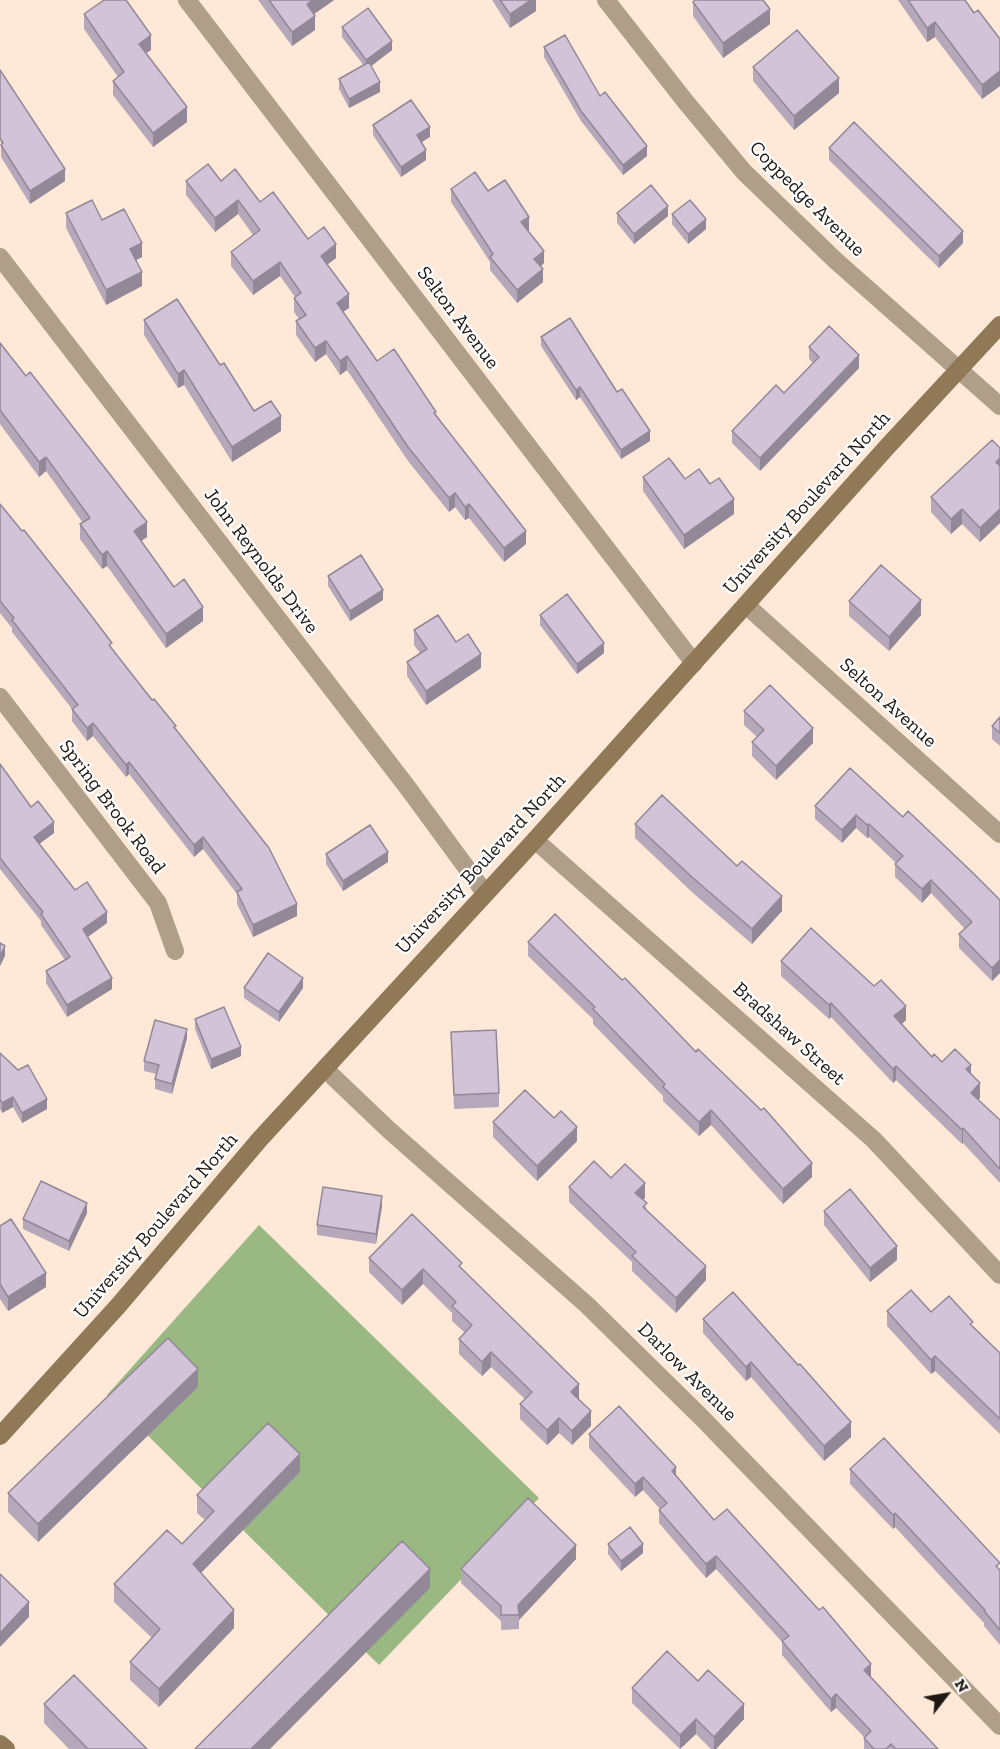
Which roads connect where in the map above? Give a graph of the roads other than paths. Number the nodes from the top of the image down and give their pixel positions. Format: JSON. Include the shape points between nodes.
{"nodes":[{"id":1,"x":187,"y":0,"type":"edge"},
{"id":2,"x":606,"y":0,"type":"edge"},
{"id":3,"x":0,"y":257,"type":"edge"},
{"id":4,"x":1000,"y":325,"type":"edge"},
{"id":5,"x":959,"y":368,"type":"junction"},
{"id":6,"x":1000,"y":406,"type":"edge"},
{"id":7,"x":746,"y":605,"type":"junction"},
{"id":8,"x":694,"y":663,"type":"junction"},
{"id":9,"x":0,"y":697,"type":"edge"},
{"id":10,"x":1000,"y":834,"type":"edge"},
{"id":11,"x":535,"y":840,"type":"junction"},
{"id":12,"x":485,"y":893,"type":"junction"},
{"id":13,"x":175,"y":951,"type":"dead end"},
{"id":14,"x":325,"y":1069,"type":"junction"},
{"id":15,"x":1000,"y":1275,"type":"edge"},
{"id":16,"x":0,"y":1436,"type":"edge"},
{"id":17,"x":1000,"y":1726,"type":"edge"},
{"id":18,"x":0,"y":1744,"type":"edge"},
{"id":19,"x":6,"y":1749,"type":"edge"}],
"edges":[{"from":1,"to":8,"type":"street","name":"Selton Avenue"},
{"from":2,"to":5,"type":"street","name":"Coppedge Avenue","via":[[744,172],[834,260]]},
{"from":3,"to":12,"type":"street","name":"John Reynolds Drive"},
{"from":4,"to":5,"type":"street","name":"University Boulevard North"},
{"from":5,"to":6,"type":"street","name":"Coppedge Avenue"},
{"from":5,"to":7,"type":"street","name":"University Boulevard North"},
{"from":7,"to":8,"type":"street","name":"University Boulevard North"},
{"from":7,"to":10,"type":"street","name":"Selton Avenue"},
{"from":8,"to":11,"type":"street","name":"University Boulevard North"},
{"from":9,"to":13,"type":"street","name":"Spring Brook Road","via":[[158,903]]},
{"from":11,"to":12,"type":"street","name":"University Boulevard North"},
{"from":11,"to":15,"type":"street","name":"Bradshaw Street","via":[[874,1140]]},
{"from":12,"to":14,"type":"street","name":"University Boulevard North"},
{"from":14,"to":16,"type":"street","name":"University Boulevard North"},
{"from":14,"to":17,"type":"street","name":"Darlow Avenue","via":[[604,1321]]},
{"from":18,"to":19,"type":"street"}]}
